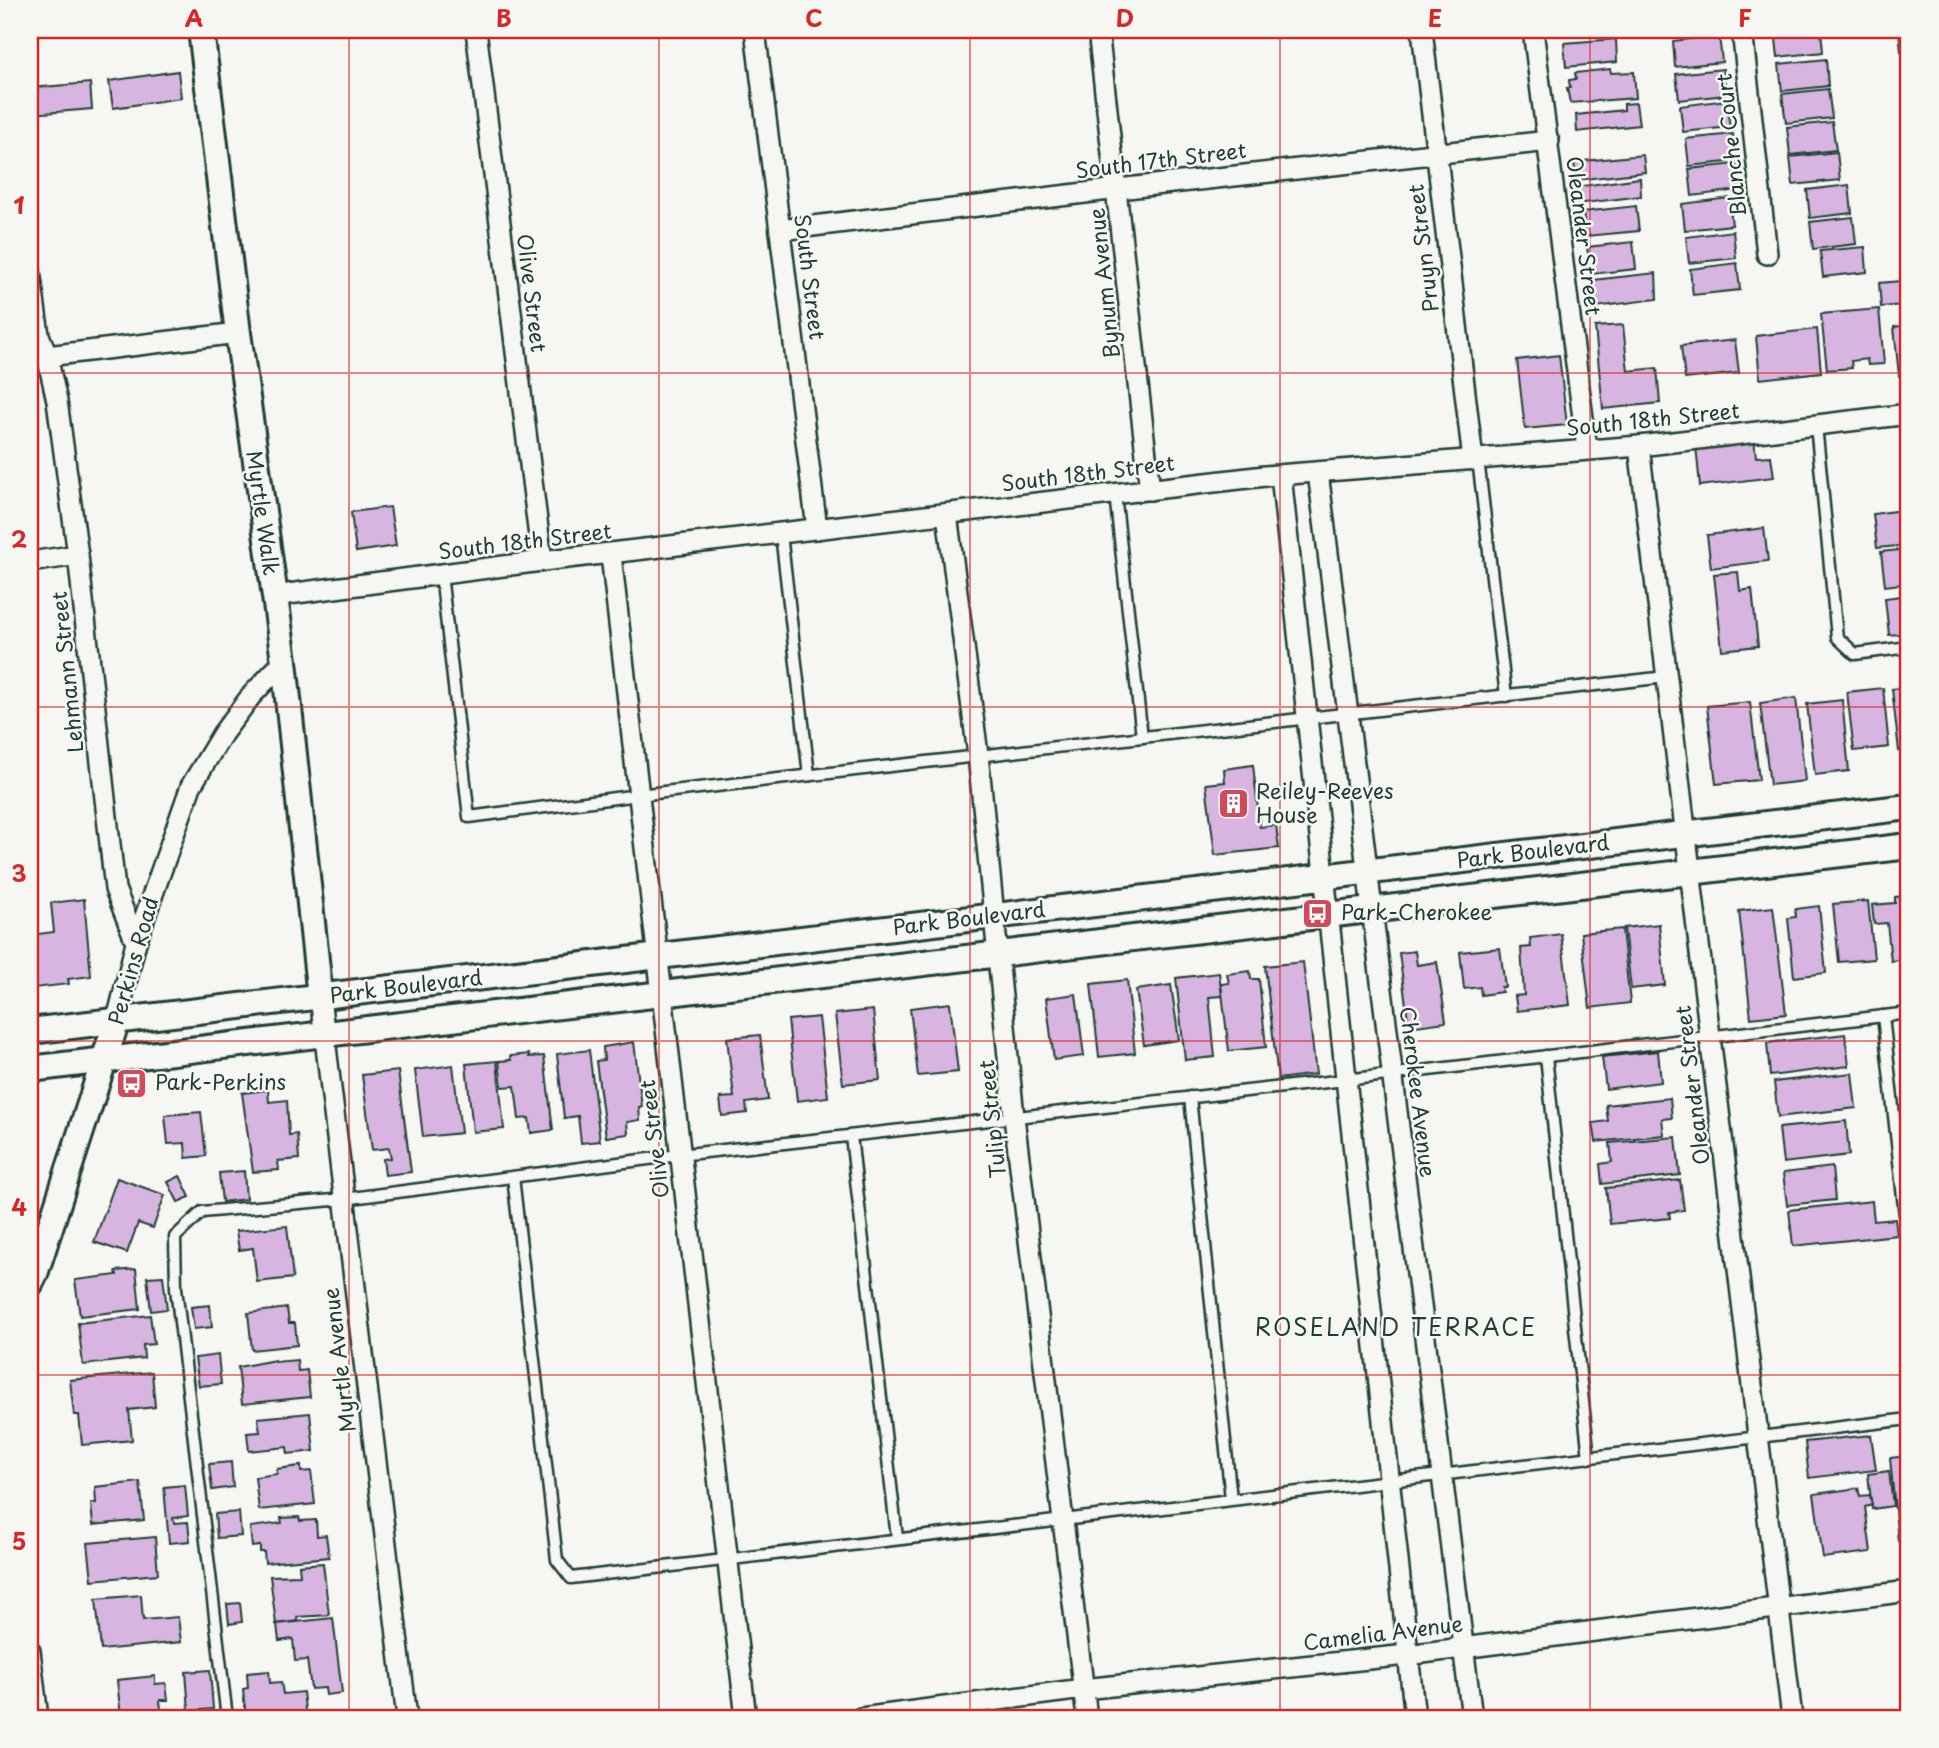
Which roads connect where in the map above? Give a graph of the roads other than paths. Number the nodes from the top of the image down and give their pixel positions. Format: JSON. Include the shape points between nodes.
{"nodes":[{"id":1,"x":201,"y":30,"type":"edge"},
{"id":2,"x":476,"y":30,"type":"edge"},
{"id":3,"x":755,"y":30,"type":"edge"},
{"id":4,"x":1098,"y":30,"type":"edge"},
{"id":5,"x":1422,"y":30,"type":"edge"},
{"id":6,"x":1533,"y":30,"type":"edge"},
{"id":7,"x":1742,"y":30,"type":"edge"},
{"id":8,"x":1549,"y":141,"type":"junction"},
{"id":9,"x":1436,"y":152,"type":"junction"},
{"id":10,"x":1118,"y":189,"type":"junction"},
{"id":11,"x":780,"y":230,"type":"junction"},
{"id":12,"x":1767,"y":254,"type":"dead end"},
{"id":13,"x":30,"y":271,"type":"edge"},
{"id":14,"x":238,"y":333,"type":"junction"},
{"id":15,"x":34,"y":335,"type":"edge"},
{"id":16,"x":47,"y":356,"type":"junction"},
{"id":17,"x":1909,"y":414,"type":"edge"},
{"id":18,"x":1816,"y":425,"type":"junction"},
{"id":19,"x":1639,"y":446,"type":"junction"},
{"id":20,"x":1587,"y":449,"type":"junction"},
{"id":21,"x":1476,"y":460,"type":"junction"},
{"id":22,"x":1318,"y":472,"type":"junction"},
{"id":23,"x":1281,"y":475,"type":"junction"},
{"id":24,"x":1150,"y":490,"type":"junction"},
{"id":25,"x":1115,"y":494,"type":"junction"},
{"id":26,"x":947,"y":514,"type":"junction"},
{"id":27,"x":817,"y":530,"type":"junction"},
{"id":28,"x":781,"y":534,"type":"junction"},
{"id":29,"x":78,"y":555,"type":"junction"},
{"id":30,"x":611,"y":555,"type":"junction"},
{"id":31,"x":542,"y":561,"type":"junction"},
{"id":32,"x":30,"y":562,"type":"edge"},
{"id":33,"x":441,"y":574,"type":"junction"},
{"id":34,"x":274,"y":596,"type":"junction"},
{"id":35,"x":1909,"y":647,"type":"edge"},
{"id":36,"x":284,"y":661,"type":"junction"},
{"id":37,"x":1666,"y":677,"type":"junction"},
{"id":38,"x":1506,"y":696,"type":"junction"},
{"id":39,"x":1347,"y":713,"type":"junction"},
{"id":40,"x":1307,"y":719,"type":"junction"},
{"id":41,"x":1142,"y":737,"type":"junction"},
{"id":42,"x":978,"y":755,"type":"junction"},
{"id":43,"x":809,"y":775,"type":"junction"},
{"id":44,"x":638,"y":795,"type":"junction"},
{"id":45,"x":1909,"y":807,"type":"edge"},
{"id":46,"x":1687,"y":834,"type":"junction"},
{"id":47,"x":1909,"y":846,"type":"edge"},
{"id":48,"x":1367,"y":872,"type":"junction"},
{"id":49,"x":1691,"y":872,"type":"junction"},
{"id":50,"x":1324,"y":877,"type":"junction"},
{"id":51,"x":1372,"y":910,"type":"junction"},
{"id":52,"x":1328,"y":915,"type":"junction"},
{"id":53,"x":995,"y":916,"type":"junction"},
{"id":54,"x":136,"y":942,"type":"junction"},
{"id":55,"x":999,"y":954,"type":"junction"},
{"id":56,"x":657,"y":956,"type":"junction"},
{"id":57,"x":662,"y":994,"type":"junction"},
{"id":58,"x":320,"y":997,"type":"junction"},
{"id":59,"x":1909,"y":1013,"type":"edge"},
{"id":60,"x":1883,"y":1016,"type":"junction"},
{"id":61,"x":117,"y":1020,"type":"junction"},
{"id":62,"x":30,"y":1031,"type":"edge"},
{"id":63,"x":324,"y":1034,"type":"junction"},
{"id":64,"x":1710,"y":1037,"type":"junction"},
{"id":65,"x":1546,"y":1056,"type":"junction"},
{"id":66,"x":105,"y":1059,"type":"junction"},
{"id":67,"x":30,"y":1069,"type":"edge"},
{"id":68,"x":1392,"y":1074,"type":"junction"},
{"id":69,"x":1345,"y":1080,"type":"junction"},
{"id":70,"x":1190,"y":1097,"type":"junction"},
{"id":71,"x":1014,"y":1117,"type":"junction"},
{"id":72,"x":851,"y":1136,"type":"junction"},
{"id":73,"x":679,"y":1155,"type":"junction"},
{"id":74,"x":513,"y":1177,"type":"junction"},
{"id":75,"x":344,"y":1199,"type":"junction"},
{"id":76,"x":1909,"y":1252,"type":"edge"},
{"id":77,"x":30,"y":1284,"type":"edge"},
{"id":78,"x":1909,"y":1419,"type":"edge"},
{"id":79,"x":1759,"y":1438,"type":"junction"},
{"id":80,"x":1589,"y":1458,"type":"junction"},
{"id":81,"x":1441,"y":1476,"type":"junction"},
{"id":82,"x":1389,"y":1482,"type":"junction"},
{"id":83,"x":1231,"y":1499,"type":"junction"},
{"id":84,"x":1063,"y":1518,"type":"junction"},
{"id":85,"x":897,"y":1538,"type":"junction"},
{"id":86,"x":727,"y":1559,"type":"junction"},
{"id":87,"x":1909,"y":1591,"type":"edge"},
{"id":88,"x":1779,"y":1606,"type":"junction"},
{"id":89,"x":1463,"y":1647,"type":"junction"},
{"id":90,"x":30,"y":1651,"type":"edge"},
{"id":91,"x":1407,"y":1655,"type":"junction"},
{"id":92,"x":1083,"y":1689,"type":"junction"},
{"id":93,"x":38,"y":1718,"type":"edge"},
{"id":94,"x":227,"y":1718,"type":"edge"},
{"id":95,"x":407,"y":1718,"type":"edge"},
{"id":96,"x":746,"y":1718,"type":"edge"},
{"id":97,"x":861,"y":1718,"type":"edge"},
{"id":98,"x":1087,"y":1718,"type":"edge"},
{"id":99,"x":1415,"y":1718,"type":"edge"},
{"id":100,"x":1472,"y":1718,"type":"edge"},
{"id":101,"x":1792,"y":1718,"type":"edge"}],
"edges":[{"from":1,"to":14,"type":"street","name":"Myrtle Walk"},
{"from":2,"to":31,"type":"street","name":"Olive Street"},
{"from":3,"to":11,"type":"street","name":"South Street"},
{"from":4,"to":10,"type":"street","name":"Bynum Avenue"},
{"from":5,"to":9,"type":"street","name":"Pruyn Street"},
{"from":6,"to":8,"type":"street","name":"Oleander Street"},
{"from":7,"to":12,"type":"street","name":"Blanche Court"},
{"from":8,"to":9,"type":"street","name":"South 17th Street"},
{"from":8,"to":20,"type":"street","name":"Oleander Street"},
{"from":9,"to":10,"type":"street","name":"South 17th Street"},
{"from":9,"to":21,"type":"street","name":"Pruyn Street"},
{"from":10,"to":11,"type":"street","name":"South 17th Street"},
{"from":10,"to":24,"type":"street","name":"Bynum Avenue"},
{"from":11,"to":27,"type":"street","name":"South Street"},
{"from":13,"to":15,"type":"street","name":"Lehmann Street"},
{"from":14,"to":16,"type":"street"},
{"from":14,"to":34,"type":"street","name":"Myrtle Walk"},
{"from":15,"to":16,"type":"street","name":"Lehmann Street"},
{"from":16,"to":29,"type":"street","name":"Lehmann Street"},
{"from":17,"to":18,"type":"street","name":"South 18th Street"},
{"from":18,"to":19,"type":"street","name":"South 18th Street"},
{"from":18,"to":35,"type":"lane","via":[[1838,637],[1855,654]]},
{"from":19,"to":20,"type":"street","name":"South 18th Street"},
{"from":19,"to":37,"type":"street","name":"Oleander Street"},
{"from":20,"to":21,"type":"street","name":"South 18th Street"},
{"from":21,"to":22,"type":"street","name":"South 18th Street"},
{"from":21,"to":38,"type":"lane"},
{"from":22,"to":23,"type":"street","name":"South 18th Street"},
{"from":22,"to":39,"type":"street","name":"Cherokee Avenue"},
{"from":23,"to":24,"type":"street","name":"South 18th Street"},
{"from":23,"to":40,"type":"street"},
{"from":24,"to":25,"type":"street","name":"South 18th Street"},
{"from":25,"to":26,"type":"street","name":"South 18th Street"},
{"from":25,"to":41,"type":"lane"},
{"from":26,"to":27,"type":"street","name":"South 18th Street"},
{"from":26,"to":42,"type":"street","name":"Tulip Street"},
{"from":27,"to":28,"type":"street","name":"South 18th Street"},
{"from":28,"to":30,"type":"street","name":"South 18th Street"},
{"from":28,"to":43,"type":"lane"},
{"from":29,"to":32,"type":"street"},
{"from":29,"to":54,"type":"street","name":"Lehmann Street","via":[[115,889]]},
{"from":30,"to":31,"type":"street","name":"South 18th Street"},
{"from":30,"to":44,"type":"street","name":"Olive Street"},
{"from":31,"to":33,"type":"street","name":"South 18th Street"},
{"from":33,"to":34,"type":"street","name":"South 18th Street"},
{"from":33,"to":44,"type":"lane","via":[[469,817]]},
{"from":34,"to":36,"type":"street","name":"Myrtle Walk"},
{"from":36,"to":54,"type":"street","name":"Perkins Road","via":[[223,733],[191,786]]},
{"from":36,"to":58,"type":"street","name":"Myrtle Walk"},
{"from":37,"to":38,"type":"lane"},
{"from":37,"to":46,"type":"street","name":"Oleander Street"},
{"from":38,"to":39,"type":"lane"},
{"from":39,"to":40,"type":"lane"},
{"from":39,"to":48,"type":"street","name":"Cherokee Avenue"},
{"from":40,"to":41,"type":"lane"},
{"from":40,"to":50,"type":"street"},
{"from":41,"to":42,"type":"lane"},
{"from":42,"to":43,"type":"lane"},
{"from":42,"to":53,"type":"street","name":"Tulip Street"},
{"from":43,"to":44,"type":"lane"},
{"from":44,"to":56,"type":"street","name":"Olive Street"},
{"from":45,"to":46,"type":"street","name":"Park Boulevard"},
{"from":46,"to":48,"type":"street","name":"Park Boulevard"},
{"from":46,"to":49,"type":"street","name":"Oleander Street"},
{"from":47,"to":49,"type":"street"},
{"from":48,"to":50,"type":"street","name":"Park Boulevard"},
{"from":48,"to":51,"type":"street","name":"Cherokee Avenue"},
{"from":49,"to":51,"type":"street"},
{"from":49,"to":64,"type":"street","name":"Oleander Street"},
{"from":50,"to":52,"type":"street"},
{"from":50,"to":53,"type":"street","name":"Park Boulevard"},
{"from":51,"to":52,"type":"street"},
{"from":51,"to":68,"type":"street","name":"Cherokee Avenue"},
{"from":52,"to":55,"type":"street"},
{"from":52,"to":69,"type":"street"},
{"from":53,"to":55,"type":"street","name":"Tulip Street"},
{"from":53,"to":56,"type":"street","name":"Park Boulevard"},
{"from":54,"to":61,"type":"street","name":"Perkins Road"},
{"from":55,"to":57,"type":"street"},
{"from":55,"to":71,"type":"street","name":"Tulip Street"},
{"from":56,"to":57,"type":"street","name":"Olive Street"},
{"from":56,"to":58,"type":"street","name":"Park Boulevard"},
{"from":57,"to":63,"type":"street"},
{"from":57,"to":73,"type":"street","name":"Olive Street"},
{"from":58,"to":61,"type":"street","name":"Park Boulevard"},
{"from":58,"to":63,"type":"street","name":"Myrtle Avenue"},
{"from":59,"to":60,"type":"lane"},
{"from":60,"to":64,"type":"lane"},
{"from":60,"to":76,"type":"lane"},
{"from":61,"to":62,"type":"street","name":"Park Boulevard"},
{"from":61,"to":66,"type":"street","name":"Perkins Road"},
{"from":63,"to":66,"type":"street"},
{"from":63,"to":75,"type":"street","name":"Myrtle Avenue"},
{"from":64,"to":65,"type":"lane"},
{"from":64,"to":79,"type":"street","name":"Oleander Street"},
{"from":65,"to":68,"type":"lane"},
{"from":65,"to":80,"type":"lane"},
{"from":66,"to":67,"type":"street"},
{"from":66,"to":77,"type":"street","name":"Perkins Road"},
{"from":68,"to":69,"type":"lane"},
{"from":68,"to":81,"type":"street","name":"Cherokee Avenue"},
{"from":69,"to":70,"type":"lane"},
{"from":69,"to":82,"type":"street"},
{"from":70,"to":71,"type":"lane"},
{"from":70,"to":83,"type":"lane"},
{"from":71,"to":72,"type":"lane"},
{"from":71,"to":84,"type":"street","name":"Tulip Street"},
{"from":72,"to":73,"type":"lane"},
{"from":72,"to":85,"type":"lane"},
{"from":73,"to":74,"type":"lane"},
{"from":73,"to":86,"type":"street","name":"Olive Street"},
{"from":74,"to":75,"type":"lane"},
{"from":74,"to":86,"type":"lane","via":[[557,1560],[570,1578]]},
{"from":75,"to":94,"type":"lane","via":[[202,1212],[175,1237],[176,1288]]},
{"from":75,"to":95,"type":"street","name":"Myrtle Avenue"},
{"from":78,"to":79,"type":"lane"},
{"from":79,"to":80,"type":"lane"},
{"from":79,"to":88,"type":"street","name":"Oleander Street"},
{"from":80,"to":81,"type":"lane"},
{"from":81,"to":82,"type":"lane"},
{"from":81,"to":89,"type":"street","name":"Cherokee Avenue"},
{"from":82,"to":83,"type":"lane"},
{"from":82,"to":91,"type":"street"},
{"from":83,"to":84,"type":"lane"},
{"from":84,"to":85,"type":"lane"},
{"from":84,"to":92,"type":"street","name":"Tulip Street"},
{"from":85,"to":86,"type":"lane"},
{"from":86,"to":96,"type":"street","name":"Olive Street"},
{"from":87,"to":88,"type":"street","name":"Camelia Avenue"},
{"from":88,"to":89,"type":"street","name":"Camelia Avenue"},
{"from":88,"to":101,"type":"street","name":"Oleander Street"},
{"from":89,"to":91,"type":"street","name":"Camelia Avenue"},
{"from":89,"to":100,"type":"street","name":"Cherokee Avenue"},
{"from":90,"to":93,"type":"street"},
{"from":91,"to":92,"type":"street","name":"Camelia Avenue"},
{"from":91,"to":99,"type":"street"},
{"from":92,"to":97,"type":"street","name":"Camelia Avenue"},
{"from":92,"to":98,"type":"street","name":"Tulip Street"}]}
